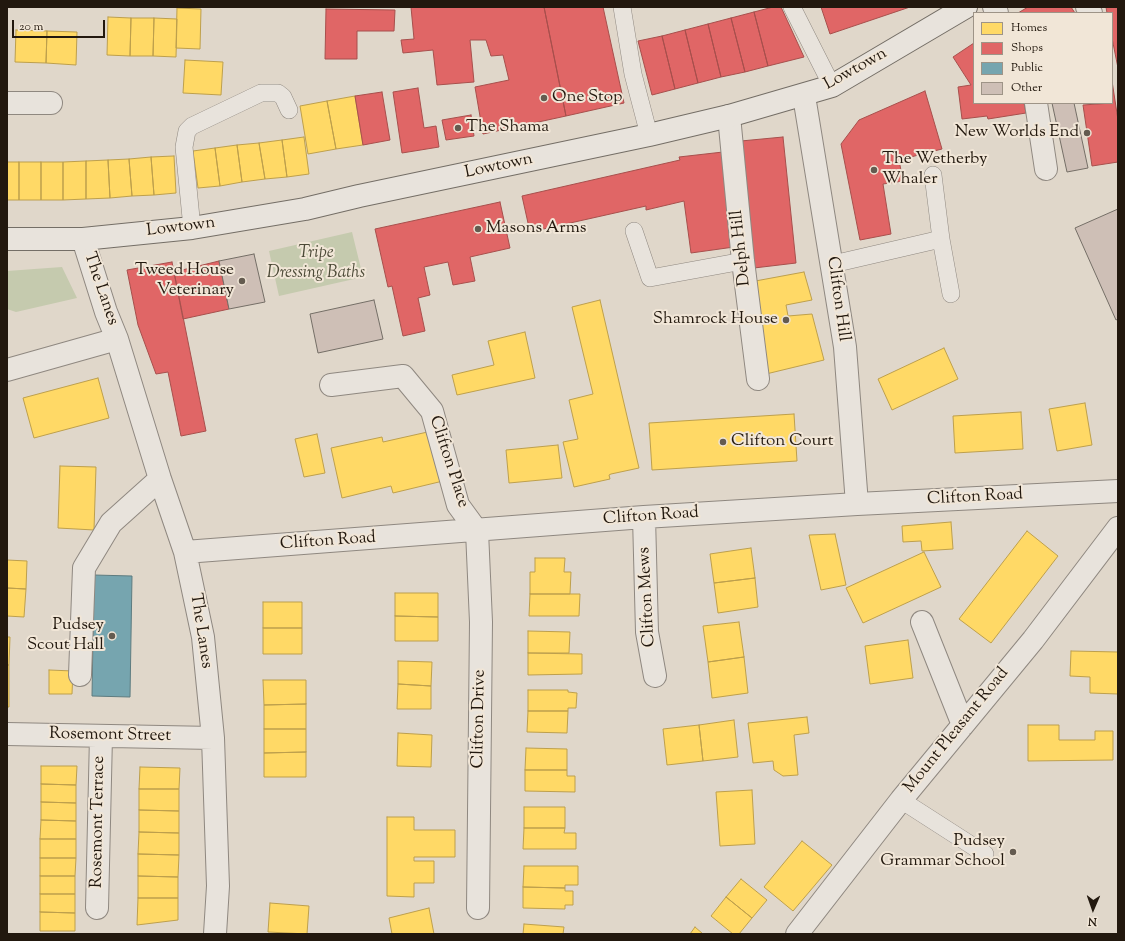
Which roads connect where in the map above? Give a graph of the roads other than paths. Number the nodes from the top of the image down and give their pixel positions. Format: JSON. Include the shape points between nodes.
{"nodes":[{"id":1,"x":622,"y":7,"type":"edge"},
{"id":2,"x":792,"y":7,"type":"edge"},
{"id":3,"x":966,"y":7,"type":"edge"},
{"id":4,"x":832,"y":86,"type":"junction"},
{"id":5,"x":804,"y":96,"type":"junction"},
{"id":6,"x":7,"y":103,"type":"edge"},
{"id":7,"x":51,"y":103,"type":"dead end"},
{"id":8,"x":1036,"y":104,"type":"edge"},
{"id":9,"x":289,"y":110,"type":"dead end"},
{"id":10,"x":729,"y":116,"type":"junction"},
{"id":11,"x":649,"y":135,"type":"junction"},
{"id":12,"x":1046,"y":169,"type":"dead end"},
{"id":13,"x":933,"y":175,"type":"dead end"},
{"id":14,"x":192,"y":228,"type":"junction"},
{"id":15,"x":634,"y":232,"type":"dead end"},
{"id":16,"x":83,"y":238,"type":"junction"},
{"id":17,"x":7,"y":239,"type":"edge"},
{"id":18,"x":941,"y":239,"type":"junction"},
{"id":19,"x":743,"y":261,"type":"junction"},
{"id":20,"x":833,"y":264,"type":"junction"},
{"id":21,"x":951,"y":294,"type":"dead end"},
{"id":22,"x":117,"y":339,"type":"junction"},
{"id":23,"x":7,"y":370,"type":"edge"},
{"id":24,"x":758,"y":379,"type":"dead end"},
{"id":25,"x":331,"y":385,"type":"dead end"},
{"id":26,"x":160,"y":479,"type":"junction"},
{"id":27,"x":1118,"y":491,"type":"edge"},
{"id":28,"x":857,"y":504,"type":"junction"},
{"id":29,"x":644,"y":517,"type":"junction"},
{"id":30,"x":1118,"y":528,"type":"edge"},
{"id":31,"x":477,"y":531,"type":"junction"},
{"id":32,"x":185,"y":552,"type":"junction"},
{"id":33,"x":922,"y":622,"type":"dead end"},
{"id":34,"x":80,"y":675,"type":"dead end"},
{"id":35,"x":655,"y":676,"type":"dead end"},
{"id":36,"x":963,"y":725,"type":"junction"},
{"id":37,"x":7,"y":734,"type":"edge"},
{"id":38,"x":101,"y":736,"type":"junction"},
{"id":39,"x":213,"y":738,"type":"junction"},
{"id":40,"x":901,"y":800,"type":"junction"},
{"id":41,"x":985,"y":854,"type":"dead end"},
{"id":42,"x":98,"y":908,"type":"dead end"},
{"id":43,"x":478,"y":908,"type":"dead end"},
{"id":44,"x":215,"y":934,"type":"edge"},
{"id":45,"x":797,"y":934,"type":"edge"}],
"edges":[{"from":1,"to":11,"type":"lane","via":[[633,74]]},
{"from":2,"to":4,"type":"lane"},
{"from":3,"to":4,"type":"street","name":"Lowtown"},
{"from":4,"to":5,"type":"street","name":"Lowtown"},
{"from":5,"to":10,"type":"street","name":"Lowtown"},
{"from":5,"to":20,"type":"street","name":"Clifton Hill"},
{"from":6,"to":7,"type":"street"},
{"from":8,"to":12,"type":"street"},
{"from":9,"to":14,"type":"lane","via":[[283,97],[278,93],[261,93],[192,126],[187,131],[184,147]]},
{"from":10,"to":11,"type":"street","name":"Lowtown"},
{"from":10,"to":19,"type":"street","name":"Delph Hill"},
{"from":11,"to":14,"type":"street","name":"Lowtown","via":[[305,209]]},
{"from":13,"to":18,"type":"lane"},
{"from":14,"to":16,"type":"street","name":"Lowtown"},
{"from":15,"to":19,"type":"lane","via":[[650,278]]},
{"from":16,"to":17,"type":"street","name":"Lowtown"},
{"from":16,"to":22,"type":"street","name":"The Lanes"},
{"from":18,"to":20,"type":"lane"},
{"from":18,"to":21,"type":"lane"},
{"from":19,"to":24,"type":"street","name":"Delph Hill"},
{"from":20,"to":28,"type":"street","name":"Clifton Hill","via":[[846,362]]},
{"from":22,"to":23,"type":"street","name":"The Lanes"},
{"from":22,"to":26,"type":"street","name":"The Lanes"},
{"from":25,"to":31,"type":"street","name":"Clifton Place","via":[[403,376],[432,411],[458,505]]},
{"from":26,"to":32,"type":"street","name":"The Lanes"},
{"from":26,"to":34,"type":"street","via":[[111,523],[84,568]]},
{"from":27,"to":28,"type":"street","name":"Clifton Road"},
{"from":28,"to":29,"type":"street","name":"Clifton Road"},
{"from":29,"to":31,"type":"street","name":"Clifton Road"},
{"from":29,"to":35,"type":"street","name":"Clifton Mews","via":[[648,632]]},
{"from":30,"to":36,"type":"street","name":"Mount Pleasant Road"},
{"from":31,"to":32,"type":"street","name":"Clifton Road"},
{"from":31,"to":43,"type":"street","name":"Clifton Drive","via":[[481,622]]},
{"from":32,"to":39,"type":"street","name":"The Lanes","via":[[203,637]]},
{"from":33,"to":36,"type":"street"},
{"from":36,"to":40,"type":"street","name":"Mount Pleasant Road"},
{"from":37,"to":38,"type":"street","name":"Rosemont Street"},
{"from":38,"to":39,"type":"street","name":"Rosemont Street"},
{"from":38,"to":42,"type":"street","name":"Rosemont Terrace"},
{"from":39,"to":44,"type":"street","name":"The Lanes","via":[[218,886]]},
{"from":40,"to":41,"type":"lane"},
{"from":40,"to":45,"type":"street","name":"Mount Pleasant Road"}]}
